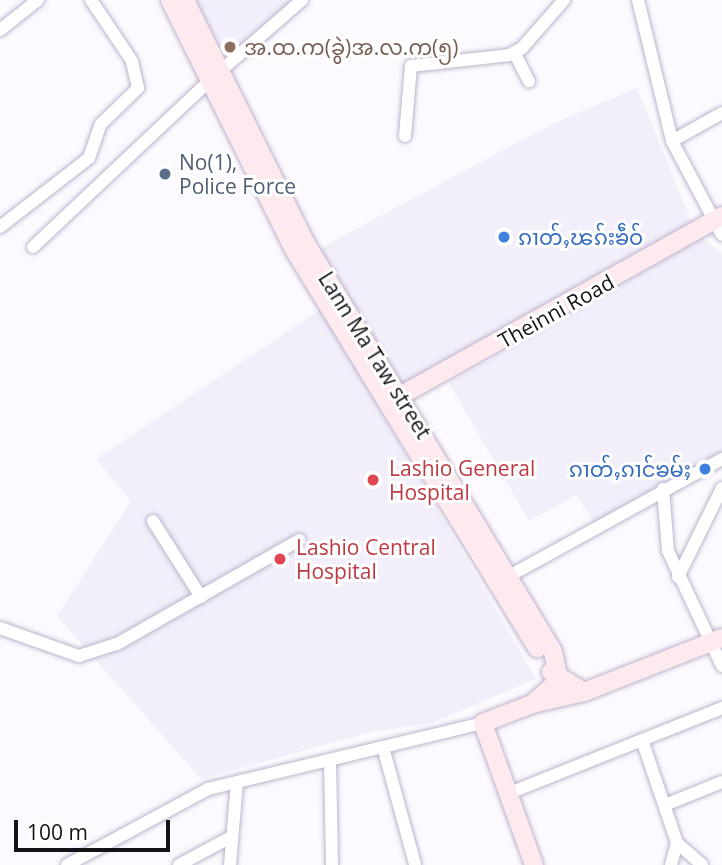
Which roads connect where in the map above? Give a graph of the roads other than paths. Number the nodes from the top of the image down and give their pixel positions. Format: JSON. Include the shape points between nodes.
{"nodes":[{"id":1,"x":91,"y":0,"type":"edge"},
{"id":2,"x":170,"y":0,"type":"edge"},
{"id":3,"x":185,"y":0,"type":"edge"},
{"id":4,"x":302,"y":0,"type":"edge"},
{"id":5,"x":564,"y":0,"type":"edge"},
{"id":6,"x":638,"y":0,"type":"edge"},
{"id":7,"x":34,"y":1,"type":"edge"},
{"id":8,"x":0,"y":30,"type":"edge"},
{"id":9,"x":514,"y":52,"type":"junction"},
{"id":10,"x":215,"y":75,"type":"junction"},
{"id":11,"x":529,"y":81,"type":"dead end"},
{"id":12,"x":722,"y":113,"type":"edge"},
{"id":13,"x":405,"y":136,"type":"dead end"},
{"id":14,"x":673,"y":141,"type":"junction"},
{"id":15,"x":719,"y":224,"type":"edge"},
{"id":16,"x":0,"y":227,"type":"edge"},
{"id":17,"x":33,"y":247,"type":"dead end"},
{"id":18,"x":394,"y":399,"type":"junction"},
{"id":19,"x":722,"y":459,"type":"edge"},
{"id":20,"x":722,"y":488,"type":"edge"},
{"id":21,"x":663,"y":489,"type":"junction"},
{"id":22,"x":153,"y":522,"type":"dead end"},
{"id":23,"x":299,"y":540,"type":"dead end"},
{"id":24,"x":678,"y":577,"type":"junction"},
{"id":25,"x":504,"y":579,"type":"junction"},
{"id":26,"x":201,"y":597,"type":"junction"},
{"id":27,"x":0,"y":628,"type":"edge"},
{"id":28,"x":716,"y":640,"type":"edge"},
{"id":29,"x":722,"y":666,"type":"edge"},
{"id":30,"x":559,"y":680,"type":"junction"},
{"id":31,"x":584,"y":692,"type":"junction"},
{"id":32,"x":532,"y":704,"type":"junction"},
{"id":33,"x":722,"y":709,"type":"edge"},
{"id":34,"x":483,"y":723,"type":"junction"},
{"id":35,"x":642,"y":740,"type":"junction"},
{"id":36,"x":383,"y":747,"type":"junction"},
{"id":37,"x":330,"y":760,"type":"junction"},
{"id":38,"x":237,"y":782,"type":"junction"},
{"id":39,"x":722,"y":782,"type":"edge"},
{"id":40,"x":507,"y":794,"type":"junction"},
{"id":41,"x":665,"y":805,"type":"junction"},
{"id":42,"x":232,"y":837,"type":"junction"},
{"id":43,"x":677,"y":843,"type":"junction"},
{"id":44,"x":415,"y":864,"type":"edge"},
{"id":45,"x":67,"y":865,"type":"edge"},
{"id":46,"x":179,"y":865,"type":"edge"},
{"id":47,"x":230,"y":865,"type":"edge"},
{"id":48,"x":332,"y":865,"type":"edge"},
{"id":49,"x":534,"y":865,"type":"edge"},
{"id":50,"x":671,"y":865,"type":"edge"},
{"id":51,"x":702,"y":865,"type":"edge"}],
"edges":[{"from":1,"to":16,"type":"street","via":[[132,61],[138,89],[101,124],[89,158]]},
{"from":2,"to":10,"type":"main road","name":"Lann Ma Taw street"},
{"from":3,"to":10,"type":"main road","name":"Lann Ma Taw street"},
{"from":4,"to":10,"type":"street"},
{"from":5,"to":9,"type":"street"},
{"from":6,"to":14,"type":"street"},
{"from":7,"to":8,"type":"street"},
{"from":9,"to":11,"type":"street"},
{"from":9,"to":13,"type":"street","via":[[411,66]]},
{"from":10,"to":17,"type":"street"},
{"from":10,"to":18,"type":"main road","name":"Lann Ma Taw street","via":[[258,167]]},
{"from":12,"to":14,"type":"street"},
{"from":14,"to":15,"type":"street"},
{"from":15,"to":18,"type":"main road","name":"Theinni Road"},
{"from":18,"to":25,"type":"main road","name":"Lann Ma Taw street"},
{"from":19,"to":21,"type":"street"},
{"from":20,"to":24,"type":"street"},
{"from":21,"to":24,"type":"street","via":[[663,527]]},
{"from":21,"to":25,"type":"street"},
{"from":22,"to":26,"type":"street"},
{"from":23,"to":26,"type":"street"},
{"from":24,"to":28,"type":"street"},
{"from":25,"to":30,"type":"main road","name":"Lann Ma Taw street","via":[[553,652]]},
{"from":26,"to":27,"type":"street","via":[[117,645],[79,656]]},
{"from":28,"to":29,"type":"street"},
{"from":28,"to":31,"type":"main road"},
{"from":30,"to":31,"type":"main road"},
{"from":30,"to":32,"type":"main road"},
{"from":31,"to":32,"type":"main road"},
{"from":32,"to":34,"type":"main road"},
{"from":33,"to":35,"type":"street"},
{"from":34,"to":36,"type":"street"},
{"from":34,"to":40,"type":"main road"},
{"from":35,"to":40,"type":"street"},
{"from":35,"to":41,"type":"street"},
{"from":36,"to":37,"type":"street"},
{"from":36,"to":44,"type":"street"},
{"from":37,"to":38,"type":"street"},
{"from":37,"to":48,"type":"street"},
{"from":38,"to":42,"type":"street"},
{"from":38,"to":45,"type":"street","via":[[208,789]]},
{"from":39,"to":41,"type":"street"},
{"from":40,"to":49,"type":"main road"},
{"from":41,"to":43,"type":"street"},
{"from":42,"to":46,"type":"street"},
{"from":42,"to":47,"type":"street"},
{"from":43,"to":50,"type":"street"},
{"from":43,"to":51,"type":"street"}]}
